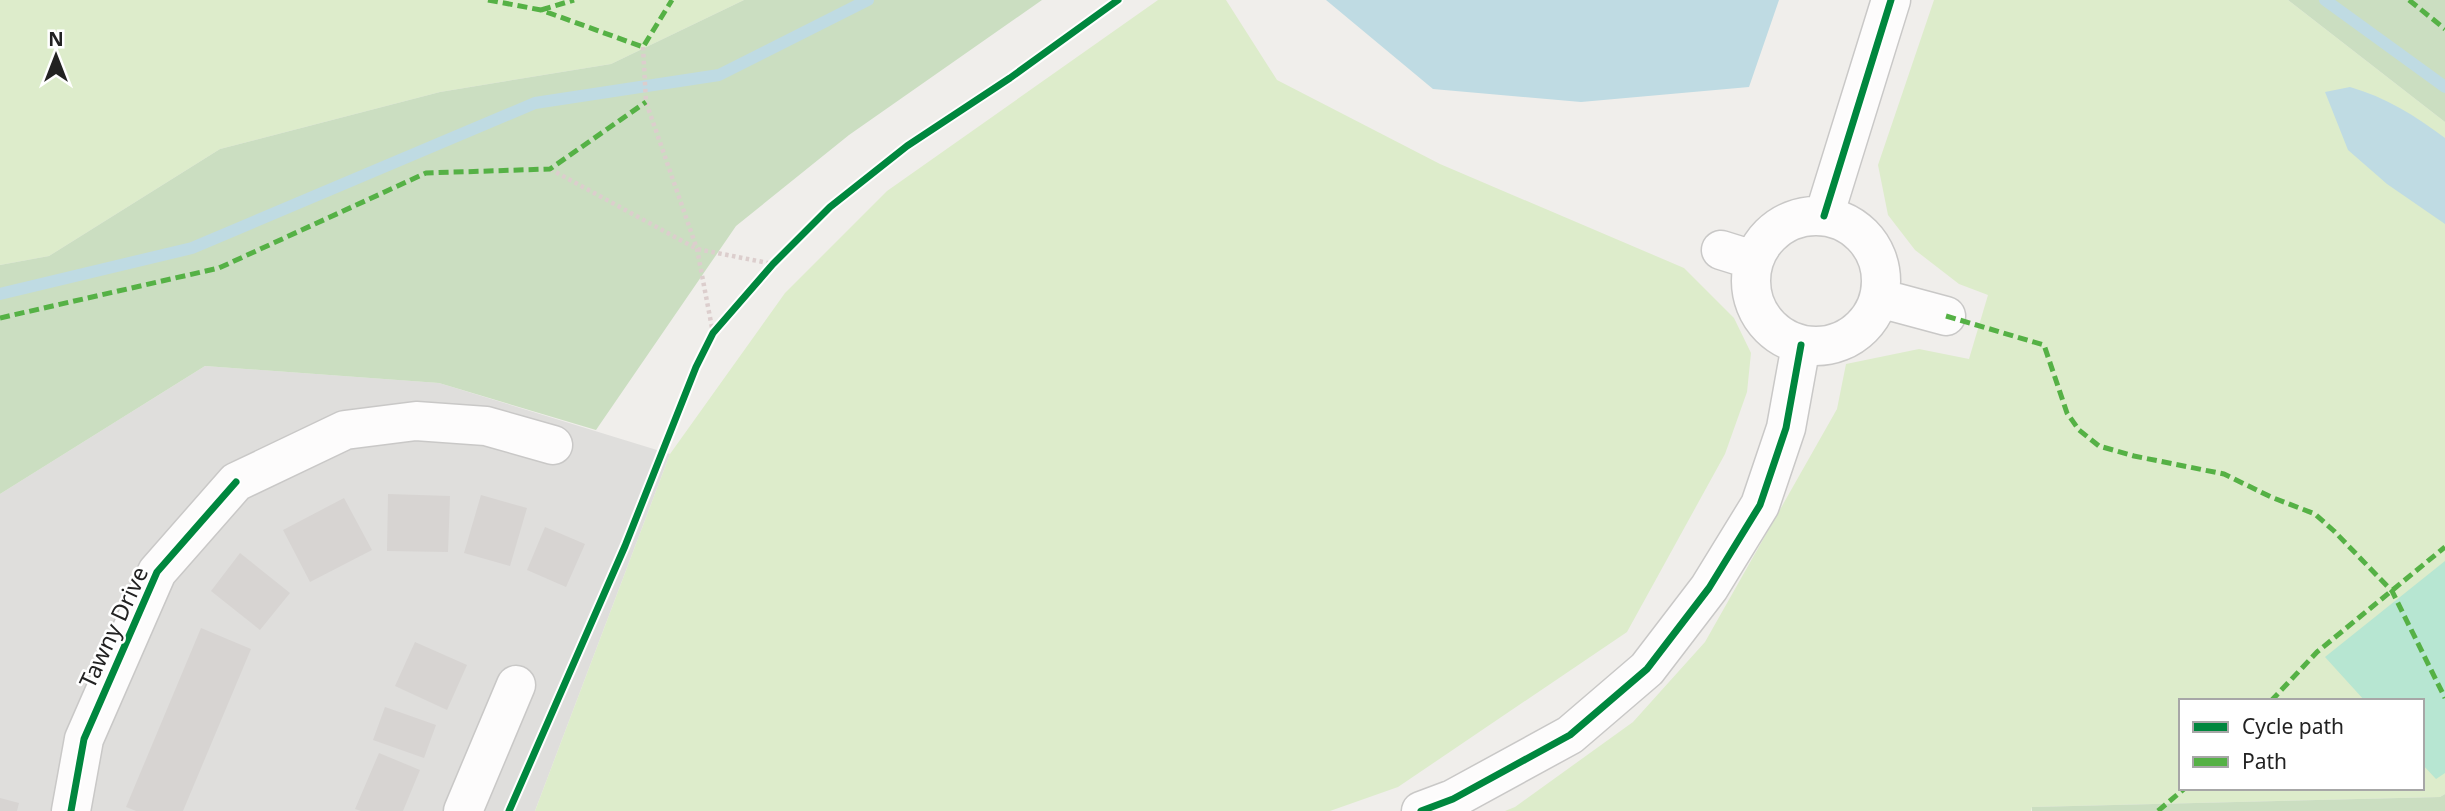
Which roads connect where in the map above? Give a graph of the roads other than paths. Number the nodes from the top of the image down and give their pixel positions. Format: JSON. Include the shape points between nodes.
{"nodes":[{"id":1,"x":1891,"y":0,"type":"edge"},
{"id":2,"x":1824,"y":216,"type":"junction"},
{"id":3,"x":1879,"y":298,"type":"junction"},
{"id":4,"x":1946,"y":316,"type":"dead end"},
{"id":5,"x":1801,"y":345,"type":"junction"},
{"id":6,"x":553,"y":445,"type":"dead end"},
{"id":7,"x":516,"y":685,"type":"dead end"},
{"id":8,"x":71,"y":811,"type":"edge"},
{"id":9,"x":463,"y":811,"type":"edge"},
{"id":10,"x":1421,"y":811,"type":"edge"}],
"edges":[{"from":1,"to":2,"type":"street"},
{"from":2,"to":3,"type":"street","via":[[1849,224],[1866,239],[1881,275]]},
{"from":2,"to":5,"type":"street","via":[[1801,217],[1780,226],[1737,255],[1763,320],[1780,336]]},
{"from":3,"to":4,"type":"street"},
{"from":3,"to":5,"type":"street","via":[[1863,327],[1844,340]]},
{"from":5,"to":10,"type":"street","via":[[1786,428],[1760,505],[1709,588],[1647,669],[1570,735],[1454,799]]},
{"from":6,"to":8,"type":"street","name":"Tawny Drive","via":[[486,426],[416,421],[345,430],[236,482],[157,572],[84,739]]},
{"from":7,"to":9,"type":"street"}]}
